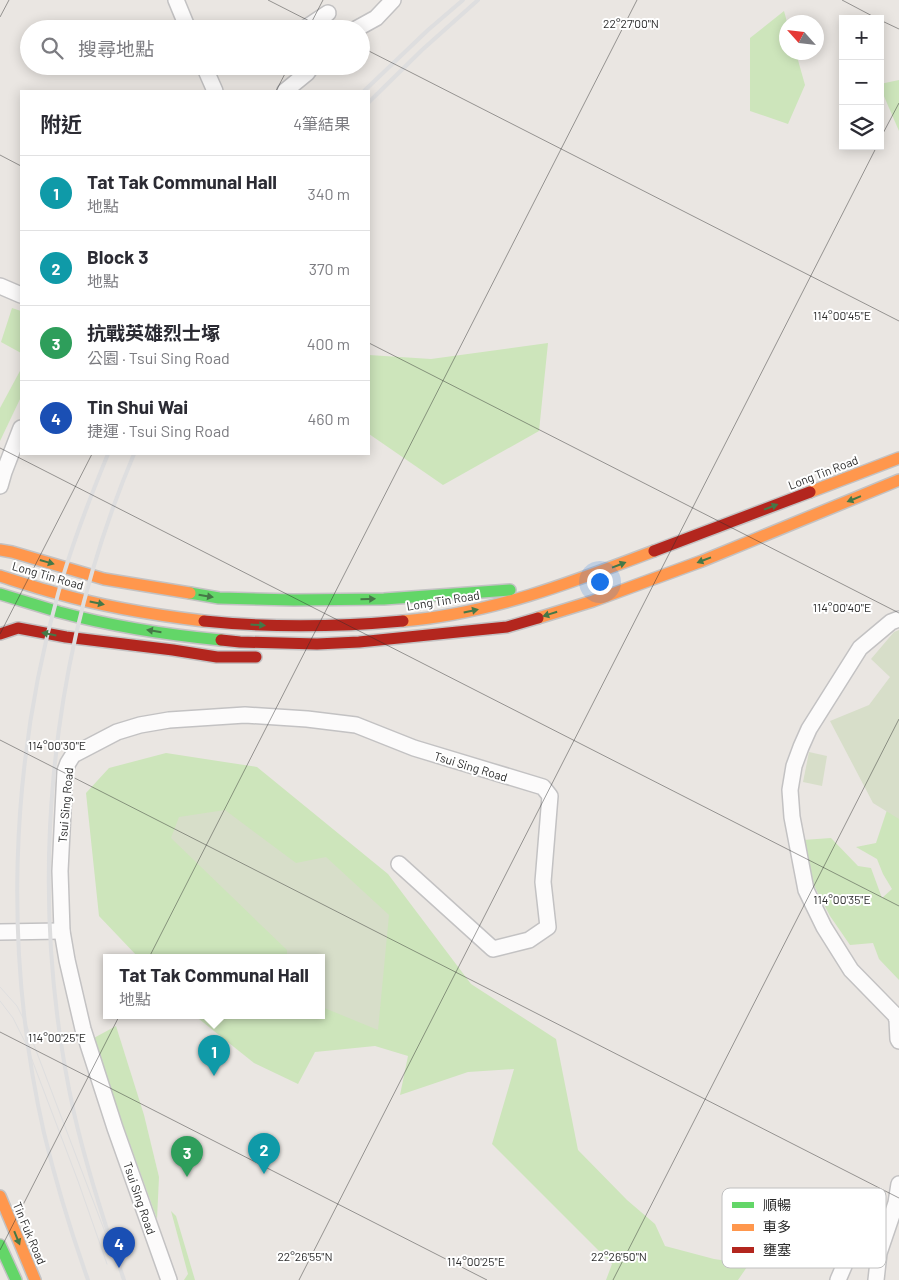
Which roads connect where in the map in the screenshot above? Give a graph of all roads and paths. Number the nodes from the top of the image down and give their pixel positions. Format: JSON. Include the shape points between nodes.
{"nodes":[{"id":1,"x":176,"y":0,"type":"edge"},
{"id":2,"x":392,"y":0,"type":"edge"},
{"id":3,"x":328,"y":13,"type":"dead end"},
{"id":4,"x":184,"y":20,"type":"edge"},
{"id":5,"x":318,"y":20,"type":"edge"},
{"id":6,"x":370,"y":21,"type":"edge"},
{"id":7,"x":208,"y":75,"type":"edge"},
{"id":8,"x":306,"y":75,"type":"edge"},
{"id":9,"x":215,"y":90,"type":"edge"},
{"id":10,"x":285,"y":90,"type":"edge"},
{"id":11,"x":0,"y":286,"type":"edge"},
{"id":12,"x":20,"y":295,"type":"edge"},
{"id":13,"x":20,"y":430,"type":"edge"},
{"id":14,"x":899,"y":458,"type":"edge"},
{"id":15,"x":1,"y":478,"type":"edge"},
{"id":16,"x":899,"y":480,"type":"edge"},
{"id":17,"x":0,"y":550,"type":"edge"},
{"id":18,"x":0,"y":576,"type":"edge"},
{"id":19,"x":556,"y":587,"type":"junction"},
{"id":20,"x":0,"y":594,"type":"edge"},
{"id":21,"x":4,"y":618,"type":"dead end"},
{"id":22,"x":899,"y":619,"type":"edge"},
{"id":23,"x":507,"y":627,"type":"junction"},
{"id":24,"x":18,"y":628,"type":"junction"},
{"id":25,"x":0,"y":634,"type":"edge"},
{"id":26,"x":412,"y":648,"type":"dead end"},
{"id":27,"x":266,"y":657,"type":"dead end"},
{"id":28,"x":399,"y":864,"type":"dead end"},
{"id":29,"x":62,"y":931,"type":"junction"},
{"id":30,"x":0,"y":932,"type":"edge"},
{"id":31,"x":899,"y":1041,"type":"edge"},
{"id":32,"x":899,"y":1184,"type":"edge"},
{"id":33,"x":0,"y":1196,"type":"edge"},
{"id":34,"x":886,"y":1232,"type":"edge"},
{"id":35,"x":0,"y":1245,"type":"edge"},
{"id":36,"x":843,"y":1268,"type":"edge"},
{"id":37,"x":16,"y":1280,"type":"edge"},
{"id":38,"x":35,"y":1280,"type":"edge"},
{"id":39,"x":169,"y":1280,"type":"edge"},
{"id":40,"x":838,"y":1280,"type":"edge"}],
"edges":[{"from":1,"to":4,"type":"street"},
{"from":2,"to":6,"type":"street"},
{"from":3,"to":5,"type":"street"},
{"from":7,"to":9,"type":"street"},
{"from":8,"to":10,"type":"street"},
{"from":11,"to":12,"type":"street"},
{"from":13,"to":15,"type":"street"},
{"from":19,"to":14,"type":"main road","name":"Long Tin Road","one_way":true},
{"from":16,"to":23,"type":"main road","one_way":true,"via":[[702,561],[593,601]]},
{"from":17,"to":19,"type":"main road","one_way":true,"via":[[104,578],[219,598],[384,599]]},
{"from":18,"to":19,"type":"main road","name":"Long Tin Road","one_way":true,"via":[[91,602],[151,614],[203,621],[303,626],[423,619],[474,611]]},
{"from":23,"to":20,"type":"main road","one_way":true,"via":[[359,642],[240,642],[128,627]]},
{"from":21,"to":24,"type":"main road"},
{"from":22,"to":31,"type":"street","via":[[890,622],[860,648],[801,747],[790,790],[806,890],[850,970],[895,1015]]},
{"from":23,"to":26,"type":"main road"},
{"from":24,"to":25,"type":"main road"},
{"from":27,"to":24,"type":"main road","one_way":true,"via":[[217,657]]},
{"from":28,"to":29,"type":"street","name":"Tsui Sing Road","via":[[493,949],[529,940],[548,927],[543,882],[550,796],[543,787],[414,748],[356,725],[246,715],[140,725],[90,745],[73,755],[68,763],[60,872]]},
{"from":29,"to":30,"type":"street"},
{"from":29,"to":39,"type":"street","name":"Tsui Sing Road","via":[[83,1029]]},
{"from":32,"to":34,"type":"street"},
{"from":33,"to":38,"type":"main road","name":"Tin Fuk Road","one_way":true},
{"from":35,"to":37,"type":"main road"},
{"from":36,"to":40,"type":"street"}]}
